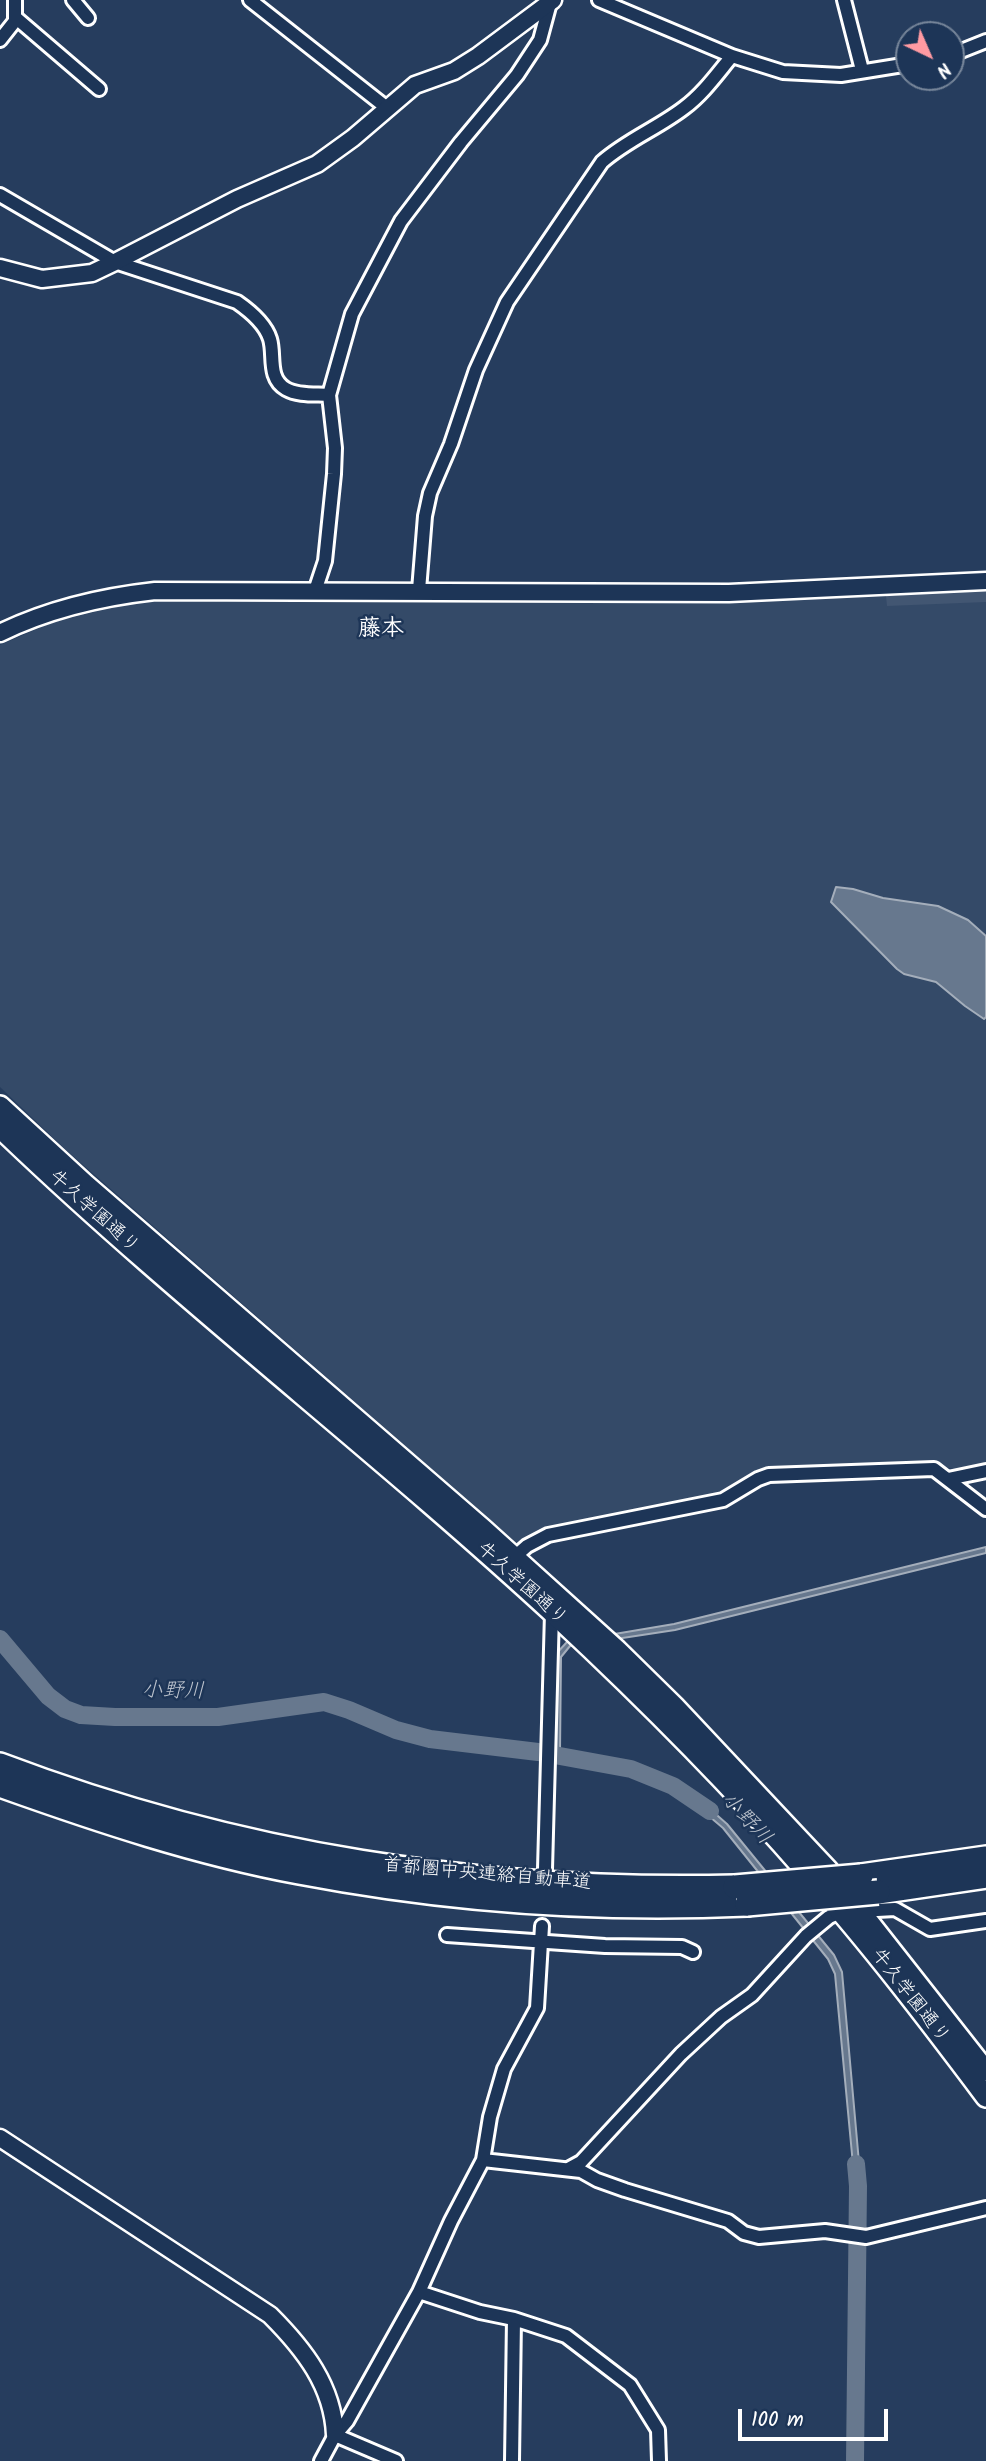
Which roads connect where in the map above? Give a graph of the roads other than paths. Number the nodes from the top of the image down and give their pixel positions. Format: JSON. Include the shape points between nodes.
{"nodes":[{"id":1,"x":15,"y":0,"type":"edge"},
{"id":2,"x":73,"y":0,"type":"edge"},
{"id":3,"x":250,"y":0,"type":"edge"},
{"id":4,"x":599,"y":0,"type":"edge"},
{"id":5,"x":844,"y":0,"type":"edge"},
{"id":6,"x":551,"y":2,"type":"edge"},
{"id":7,"x":15,"y":17,"type":"junction"},
{"id":8,"x":88,"y":18,"type":"dead end"},
{"id":9,"x":0,"y":40,"type":"edge"},
{"id":10,"x":986,"y":41,"type":"edge"},
{"id":11,"x":965,"y":49,"type":"edge"},
{"id":12,"x":732,"y":56,"type":"junction"},
{"id":13,"x":895,"y":66,"type":"edge"},
{"id":14,"x":862,"y":70,"type":"junction"},
{"id":15,"x":99,"y":89,"type":"dead end"},
{"id":16,"x":387,"y":108,"type":"junction"},
{"id":17,"x":0,"y":195,"type":"edge"},
{"id":18,"x":115,"y":262,"type":"junction"},
{"id":19,"x":0,"y":268,"type":"edge"},
{"id":20,"x":329,"y":395,"type":"junction"},
{"id":21,"x":986,"y":581,"type":"edge"},
{"id":22,"x":419,"y":590,"type":"junction"},
{"id":23,"x":315,"y":591,"type":"junction"},
{"id":24,"x":0,"y":633,"type":"edge"},
{"id":25,"x":0,"y":1106,"type":"edge"},
{"id":26,"x":0,"y":1128,"type":"edge"},
{"id":27,"x":986,"y":1471,"type":"edge"},
{"id":28,"x":948,"y":1479,"type":"junction"},
{"id":29,"x":986,"y":1509,"type":"edge"},
{"id":30,"x":509,"y":1563,"type":"junction"},
{"id":31,"x":552,"y":1613,"type":"junction"},
{"id":32,"x":0,"y":1765,"type":"edge"},
{"id":33,"x":0,"y":1785,"type":"edge"},
{"id":34,"x":986,"y":1858,"type":"edge"},
{"id":35,"x":545,"y":1869,"type":"dead end"},
{"id":36,"x":986,"y":1876,"type":"edge"},
{"id":37,"x":869,"y":1884,"type":"junction"},
{"id":38,"x":741,"y":1895,"type":"junction"},
{"id":39,"x":862,"y":1910,"type":"junction"},
{"id":40,"x":841,"y":1912,"type":"junction"},
{"id":41,"x":986,"y":1921,"type":"edge"},
{"id":42,"x":542,"y":1926,"type":"dead end"},
{"id":43,"x":447,"y":1935,"type":"dead end"},
{"id":44,"x":542,"y":1942,"type":"junction"},
{"id":45,"x":693,"y":1952,"type":"dead end"},
{"id":46,"x":986,"y":2071,"type":"edge"},
{"id":47,"x":986,"y":2097,"type":"edge"},
{"id":48,"x":0,"y":2138,"type":"edge"},
{"id":49,"x":483,"y":2160,"type":"junction"},
{"id":50,"x":570,"y":2168,"type":"junction"},
{"id":51,"x":986,"y":2208,"type":"edge"},
{"id":52,"x":419,"y":2292,"type":"junction"},
{"id":53,"x":514,"y":2319,"type":"junction"},
{"id":54,"x":335,"y":2435,"type":"junction"},
{"id":55,"x":321,"y":2461,"type":"edge"},
{"id":56,"x":396,"y":2461,"type":"edge"},
{"id":57,"x":512,"y":2461,"type":"edge"},
{"id":58,"x":659,"y":2461,"type":"edge"}],
"edges":[{"from":1,"to":7,"type":"street"},
{"from":2,"to":8,"type":"street"},
{"from":3,"to":16,"type":"street"},
{"from":4,"to":12,"type":"street"},
{"from":5,"to":14,"type":"street"},
{"from":6,"to":16,"type":"street","via":[[478,56],[454,71],[415,85]]},
{"from":6,"to":20,"type":"street","via":[[540,40],[517,75],[391,237],[352,314]]},
{"from":7,"to":9,"type":"street"},
{"from":7,"to":15,"type":"street"},
{"from":10,"to":11,"type":"street"},
{"from":12,"to":14,"type":"street","via":[[783,72],[841,75]]},
{"from":12,"to":22,"type":"street","via":[[683,109],[602,162],[507,302],[430,492]]},
{"from":13,"to":14,"type":"street"},
{"from":16,"to":18,"type":"street","via":[[317,164]]},
{"from":17,"to":18,"type":"street"},
{"from":18,"to":19,"type":"street","via":[[92,273],[41,279]]},
{"from":18,"to":20,"type":"street","via":[[219,295],[250,310],[271,340],[275,378],[284,388]]},
{"from":20,"to":23,"type":"street","via":[[334,474],[325,561]]},
{"from":21,"to":22,"type":"street","via":[[729,593]]},
{"from":22,"to":23,"type":"street"},
{"from":23,"to":24,"type":"street","via":[[190,590],[115,596],[51,612]]},
{"from":25,"to":30,"type":"highway","name":"牛久学園通り"},
{"from":26,"to":30,"type":"highway","name":"牛久学園通り","via":[[86,1208]]},
{"from":27,"to":28,"type":"street"},
{"from":28,"to":29,"type":"street"},
{"from":28,"to":30,"type":"street","via":[[934,1469],[769,1475],[723,1500],[537,1538]]},
{"from":30,"to":31,"type":"highway","name":"牛久学園通り"},
{"from":30,"to":39,"type":"highway","name":"牛久学園通り","via":[[674,1706]]},
{"from":31,"to":35,"type":"street"},
{"from":31,"to":40,"type":"highway","name":"牛久学園通り","via":[[719,1776]]},
{"from":32,"to":38,"type":"highway","name":"首都圏中央連絡自動車道","via":[[159,1818],[381,1867],[464,1878]]},
{"from":33,"to":38,"type":"highway","name":"首都圏中央連絡自動車道","via":[[149,1835],[243,1860],[366,1883],[534,1902],[631,1907]]},
{"from":34,"to":37,"type":"highway","name":"首都圏中央連絡自動車道"},
{"from":36,"to":37,"type":"highway","name":"首都圏中央連絡自動車道"},
{"from":37,"to":38,"type":"highway","name":"首都圏中央連絡自動車道","bridge":true},
{"from":39,"to":40,"type":"street"},
{"from":39,"to":41,"type":"street","via":[[895,1909],[930,1929]]},
{"from":39,"to":46,"type":"highway","name":"牛久学園通り"},
{"from":40,"to":47,"type":"highway","name":"牛久学園通り"},
{"from":40,"to":50,"type":"street","via":[[811,1931],[751,1995],[681,2054],[581,2162]]},
{"from":42,"to":44,"type":"street"},
{"from":43,"to":44,"type":"street"},
{"from":44,"to":45,"type":"street","via":[[682,1947]]},
{"from":44,"to":49,"type":"street","via":[[537,2008],[504,2069]]},
{"from":48,"to":54,"type":"street","via":[[270,2315],[311,2362],[330,2400]]},
{"from":49,"to":50,"type":"street"},
{"from":49,"to":52,"type":"street"},
{"from":50,"to":51,"type":"street","via":[[728,2221],[759,2237],[825,2231],[866,2237]]},
{"from":52,"to":53,"type":"street"},
{"from":52,"to":54,"type":"street"},
{"from":53,"to":57,"type":"street"},
{"from":53,"to":58,"type":"street","via":[[566,2336],[630,2385],[658,2430]]},
{"from":54,"to":55,"type":"street"},
{"from":54,"to":56,"type":"street"}]}
